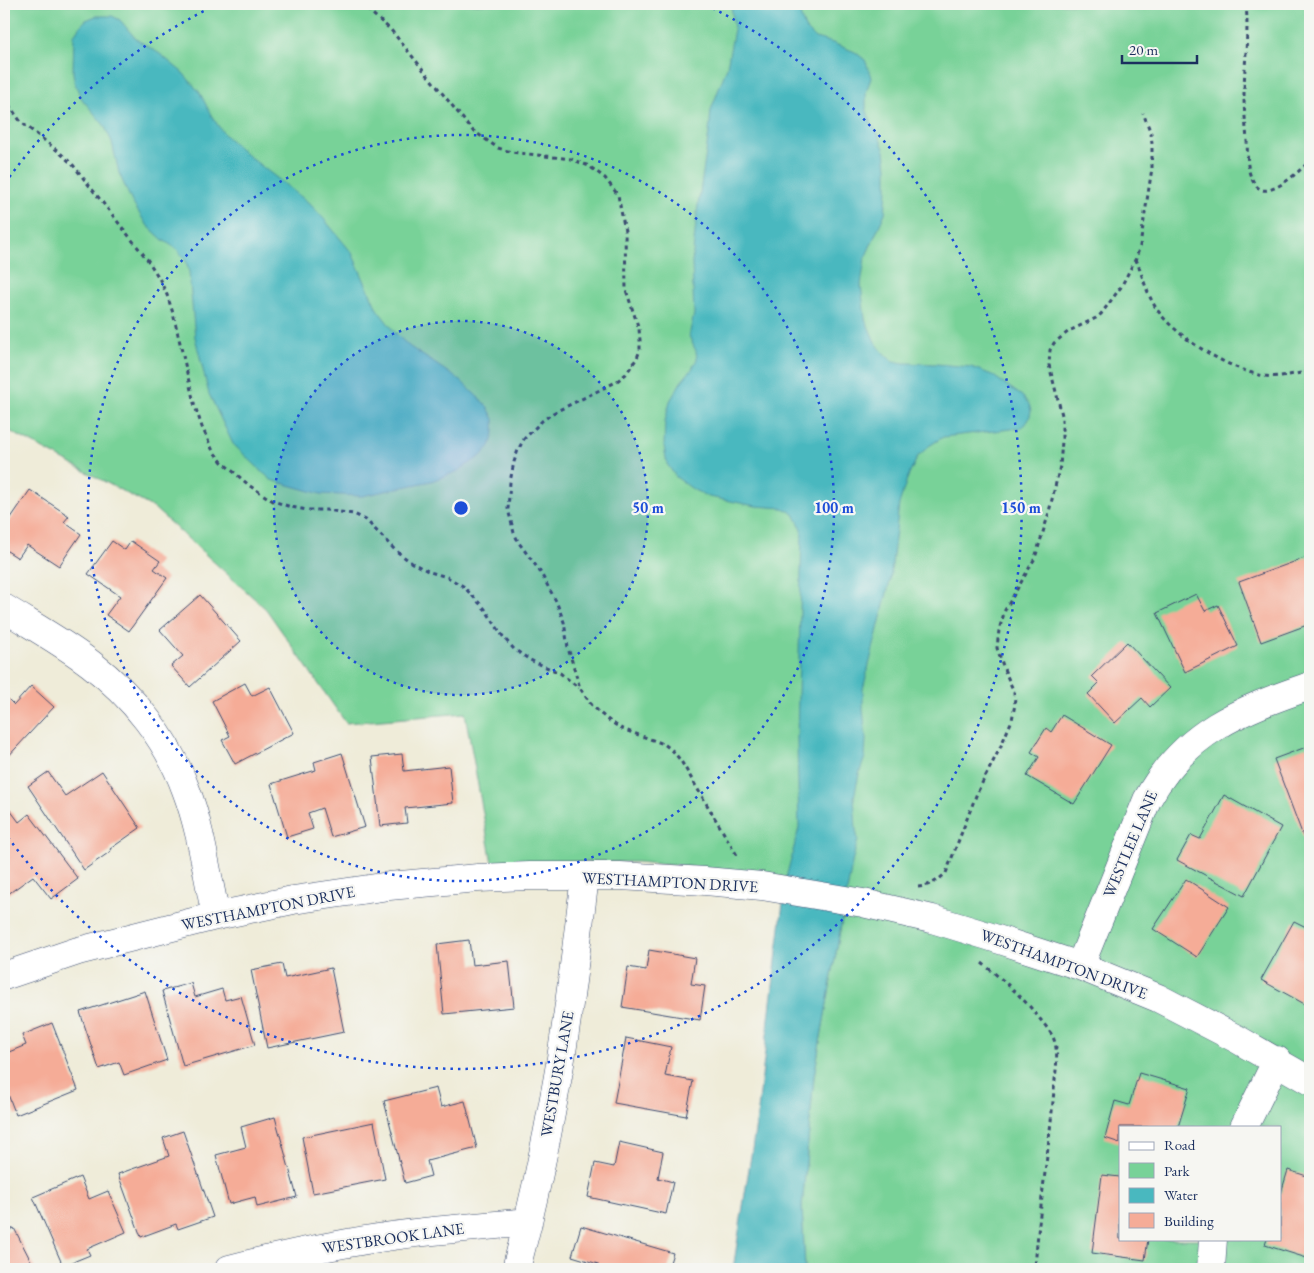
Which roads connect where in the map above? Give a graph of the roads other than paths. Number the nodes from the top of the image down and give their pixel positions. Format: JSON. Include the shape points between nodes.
{"nodes":[{"id":1,"x":4,"y":608,"type":"edge"},
{"id":2,"x":1310,"y":686,"type":"edge"},
{"id":3,"x":585,"y":876,"type":"junction"},
{"id":4,"x":216,"y":916,"type":"junction"},
{"id":5,"x":1080,"y":966,"type":"junction"},
{"id":6,"x":4,"y":976,"type":"edge"},
{"id":7,"x":1277,"y":1060,"type":"junction"},
{"id":8,"x":1310,"y":1081,"type":"edge"},
{"id":9,"x":1244,"y":1126,"type":"edge"},
{"id":10,"x":528,"y":1222,"type":"junction"},
{"id":11,"x":1213,"y":1240,"type":"edge"},
{"id":12,"x":229,"y":1269,"type":"edge"},
{"id":13,"x":516,"y":1269,"type":"edge"},
{"id":14,"x":1211,"y":1269,"type":"edge"}],
"edges":[{"from":1,"to":4,"type":"street","via":[[90,663],[129,698],[162,740],[176,766],[196,821]]},
{"from":2,"to":5,"type":"street","name":"WESTLEE LANE","via":[[1262,703],[1219,724],[1185,750],[1157,781]]},
{"from":3,"to":4,"type":"street","name":"WESTHAMPTON DRIVE","via":[[504,877],[405,884],[293,900]]},
{"from":3,"to":5,"type":"street","name":"WESTHAMPTON DRIVE","via":[[758,886],[863,903],[932,919]]},
{"from":3,"to":10,"type":"street","name":"WESTBURY LANE","via":[[557,1086]]},
{"from":4,"to":6,"type":"street","name":"WESTHAMPTON DRIVE","via":[[78,951]]},
{"from":5,"to":7,"type":"street","name":"WESTHAMPTON DRIVE","via":[[1158,998]]},
{"from":7,"to":8,"type":"street","name":"WESTHAMPTON DRIVE"},
{"from":7,"to":9,"type":"street"},
{"from":10,"to":12,"type":"street","name":"WESTBROOK LANE","via":[[375,1239]]},
{"from":10,"to":13,"type":"street","name":"WESTBURY LANE"},
{"from":11,"to":14,"type":"street"}]}
